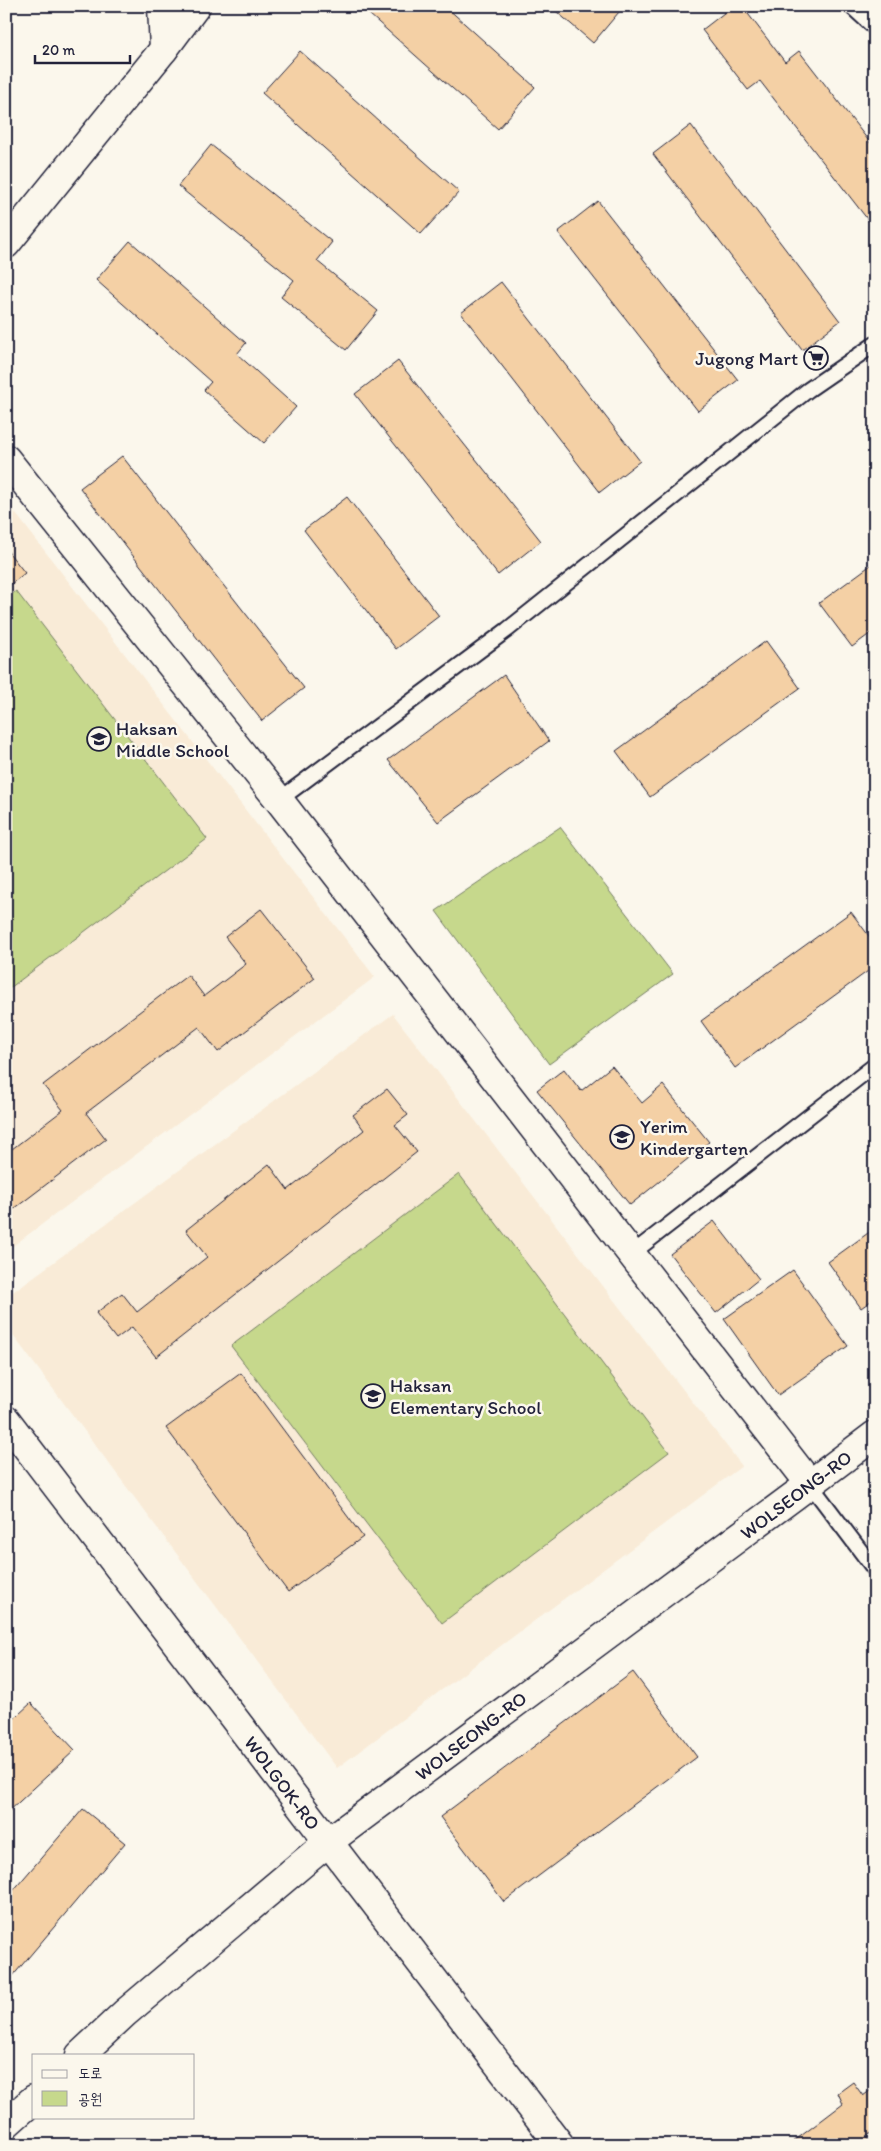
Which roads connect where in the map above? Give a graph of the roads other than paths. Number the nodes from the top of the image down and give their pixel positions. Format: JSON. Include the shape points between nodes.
{"nodes":[{"id":1,"x":162,"y":6,"type":"edge"},
{"id":2,"x":196,"y":6,"type":"edge"},
{"id":3,"x":851,"y":6,"type":"edge"},
{"id":4,"x":875,"y":28,"type":"edge"},
{"id":5,"x":164,"y":49,"type":"junction"},
{"id":6,"x":6,"y":244,"type":"edge"},
{"id":7,"x":875,"y":344,"type":"edge"},
{"id":8,"x":6,"y":459,"type":"edge"},
{"id":9,"x":279,"y":800,"type":"junction"},
{"id":10,"x":875,"y":1065,"type":"edge"},
{"id":11,"x":630,"y":1255,"type":"junction"},
{"id":12,"x":6,"y":1420,"type":"edge"},
{"id":13,"x":875,"y":1435,"type":"edge"},
{"id":14,"x":810,"y":1484,"type":"junction"},
{"id":15,"x":875,"y":1570,"type":"edge"},
{"id":16,"x":328,"y":1842,"type":"junction"},
{"id":17,"x":81,"y":2054,"type":"edge"},
{"id":18,"x":32,"y":2101,"type":"edge"},
{"id":19,"x":6,"y":2124,"type":"edge"},
{"id":20,"x":560,"y":2145,"type":"edge"}],
"edges":[{"from":1,"to":5,"type":"main road"},
{"from":2,"to":5,"type":"main road"},
{"from":3,"to":4,"type":"lane"},
{"from":5,"to":6,"type":"main road"},
{"from":7,"to":9,"type":"lane","via":[[801,396],[507,630]]},
{"from":8,"to":9,"type":"main road"},
{"from":9,"to":11,"type":"main road"},
{"from":10,"to":11,"type":"lane"},
{"from":11,"to":14,"type":"main road"},
{"from":12,"to":16,"type":"main road","name":"WOLGOK-RO"},
{"from":13,"to":14,"type":"main road","name":"WOLSEONG-RO"},
{"from":14,"to":15,"type":"lane"},
{"from":14,"to":16,"type":"main road","name":"WOLSEONG-RO"},
{"from":16,"to":17,"type":"main road","name":"WOLSEONG-RO"},
{"from":16,"to":20,"type":"main road","name":"WOLGOK-RO"},
{"from":18,"to":19,"type":"main road"}]}
